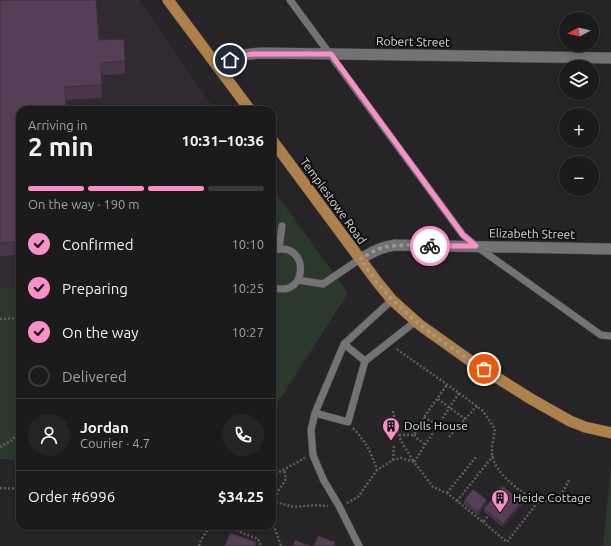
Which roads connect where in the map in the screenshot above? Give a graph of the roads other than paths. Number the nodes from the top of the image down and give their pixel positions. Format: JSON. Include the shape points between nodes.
{"nodes":[{"id":1,"x":168,"y":0,"type":"edge"},
{"id":2,"x":290,"y":0,"type":"edge"},
{"id":3,"x":331,"y":54,"type":"junction"},
{"id":4,"x":611,"y":58,"type":"edge"},
{"id":5,"x":220,"y":69,"type":"junction"},
{"id":6,"x":247,"y":106,"type":"edge"},
{"id":7,"x":276,"y":145,"type":"edge"},
{"id":8,"x":282,"y":226,"type":"dead end"},
{"id":9,"x":476,"y":246,"type":"junction"},
{"id":10,"x":611,"y":249,"type":"edge"},
{"id":11,"x":276,"y":250,"type":"edge"},
{"id":12,"x":360,"y":259,"type":"junction"},
{"id":13,"x":298,"y":280,"type":"junction"},
{"id":14,"x":276,"y":289,"type":"edge"},
{"id":15,"x":392,"y":300,"type":"junction"},
{"id":16,"x":416,"y":321,"type":"junction"},
{"id":17,"x":611,"y":336,"type":"edge"},
{"id":18,"x":344,"y":344,"type":"junction"},
{"id":19,"x":365,"y":361,"type":"junction"},
{"id":20,"x":314,"y":413,"type":"junction"},
{"id":21,"x":611,"y":433,"type":"edge"},
{"id":22,"x":359,"y":546,"type":"edge"}],
"edges":[{"from":1,"to":5,"type":"main road"},
{"from":2,"to":3,"type":"lane"},
{"from":3,"to":4,"type":"street","name":"Robert Street"},
{"from":3,"to":5,"type":"street","name":"Robert Street","via":[[245,55],[230,60]]},
{"from":3,"to":9,"type":"lane","via":[[463,235]]},
{"from":5,"to":6,"type":"main road"},
{"from":7,"to":12,"type":"main road","name":"Templestowe Road"},
{"from":8,"to":11,"type":"lane"},
{"from":9,"to":10,"type":"street","name":"Elizabeth Street"},
{"from":9,"to":12,"type":"street","name":"Elizabeth Street","via":[[395,245],[377,250]]},
{"from":9,"to":17,"type":"lane","via":[[602,335]]},
{"from":11,"to":13,"type":"lane","via":[[285,249],[292,252],[300,261],[301,274]]},
{"from":12,"to":13,"type":"lane","via":[[323,284]]},
{"from":12,"to":15,"type":"main road","name":"Templestowe Road"},
{"from":13,"to":14,"type":"lane","via":[[283,290]]},
{"from":15,"to":16,"type":"main road","name":"Templestowe Road"},
{"from":15,"to":18,"type":"lane"},
{"from":16,"to":19,"type":"lane"},
{"from":16,"to":21,"type":"main road","name":"Templestowe Road","via":[[472,362],[552,411],[585,427]]},
{"from":18,"to":19,"type":"lane"},
{"from":18,"to":20,"type":"lane"},
{"from":19,"to":20,"type":"lane","via":[[348,422]]},
{"from":20,"to":22,"type":"lane","via":[[310,430],[313,454],[323,479]]}]}
